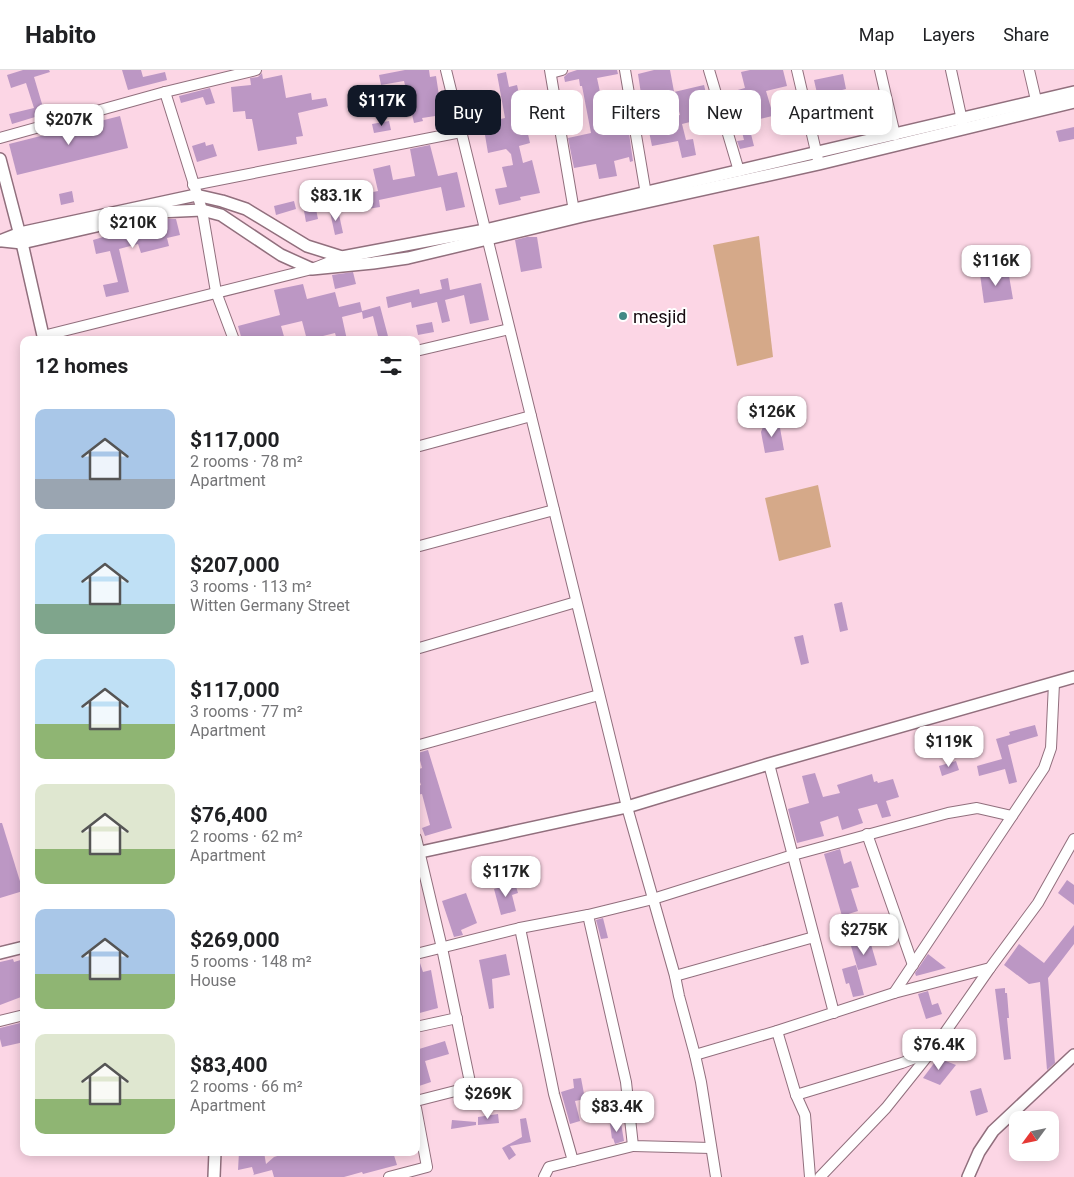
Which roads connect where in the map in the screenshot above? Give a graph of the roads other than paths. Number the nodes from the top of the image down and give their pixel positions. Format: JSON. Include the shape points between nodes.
{"nodes":[{"id":1,"x":256,"y":70,"type":"edge"},
{"id":2,"x":446,"y":70,"type":"edge"},
{"id":3,"x":562,"y":70,"type":"edge"},
{"id":4,"x":625,"y":70,"type":"edge"},
{"id":5,"x":709,"y":70,"type":"edge"},
{"id":6,"x":797,"y":70,"type":"edge"},
{"id":7,"x":880,"y":70,"type":"edge"},
{"id":8,"x":952,"y":70,"type":"edge"},
{"id":9,"x":1029,"y":70,"type":"edge"},
{"id":10,"x":550,"y":72,"type":"edge"},
{"id":11,"x":231,"y":73,"type":"edge"},
{"id":12,"x":451,"y":90,"type":"edge"},
{"id":13,"x":165,"y":92,"type":"junction"},
{"id":14,"x":1074,"y":92,"type":"edge"},
{"id":15,"x":1036,"y":100,"type":"junction"},
{"id":16,"x":1074,"y":102,"type":"edge"},
{"id":17,"x":963,"y":124,"type":"junction"},
{"id":18,"x":447,"y":135,"type":"edge"},
{"id":19,"x":462,"y":135,"type":"edge"},
{"id":20,"x":895,"y":135,"type":"junction"},
{"id":21,"x":0,"y":138,"type":"edge"},
{"id":22,"x":818,"y":158,"type":"junction"},
{"id":23,"x":0,"y":159,"type":"edge"},
{"id":24,"x":739,"y":171,"type":"junction"},
{"id":25,"x":194,"y":190,"type":"junction"},
{"id":26,"x":647,"y":197,"type":"junction"},
{"id":27,"x":202,"y":210,"type":"junction"},
{"id":28,"x":575,"y":213,"type":"junction"},
{"id":29,"x":486,"y":235,"type":"junction"},
{"id":30,"x":21,"y":238,"type":"junction"},
{"id":31,"x":1,"y":241,"type":"edge"},
{"id":32,"x":342,"y":257,"type":"junction"},
{"id":33,"x":312,"y":269,"type":"junction"},
{"id":34,"x":216,"y":292,"type":"junction"},
{"id":35,"x":509,"y":328,"type":"junction"},
{"id":36,"x":43,"y":336,"type":"edge"},
{"id":37,"x":51,"y":336,"type":"edge"},
{"id":38,"x":232,"y":336,"type":"edge"},
{"id":39,"x":420,"y":350,"type":"edge"},
{"id":40,"x":531,"y":416,"type":"junction"},
{"id":41,"x":420,"y":446,"type":"edge"},
{"id":42,"x":554,"y":510,"type":"junction"},
{"id":43,"x":420,"y":546,"type":"edge"},
{"id":44,"x":576,"y":602,"type":"junction"},
{"id":45,"x":420,"y":648,"type":"edge"},
{"id":46,"x":1074,"y":676,"type":"edge"},
{"id":47,"x":1054,"y":683,"type":"junction"},
{"id":48,"x":599,"y":695,"type":"junction"},
{"id":49,"x":420,"y":745,"type":"edge"},
{"id":50,"x":769,"y":764,"type":"junction"},
{"id":51,"x":626,"y":807,"type":"junction"},
{"id":52,"x":1012,"y":816,"type":"junction"},
{"id":53,"x":867,"y":834,"type":"junction"},
{"id":54,"x":1074,"y":839,"type":"edge"},
{"id":55,"x":420,"y":852,"type":"edge"},
{"id":56,"x":793,"y":855,"type":"junction"},
{"id":57,"x":420,"y":860,"type":"edge"},
{"id":58,"x":653,"y":899,"type":"junction"},
{"id":59,"x":588,"y":915,"type":"junction"},
{"id":60,"x":520,"y":928,"type":"junction"},
{"id":61,"x":814,"y":937,"type":"junction"},
{"id":62,"x":20,"y":948,"type":"edge"},
{"id":63,"x":442,"y":948,"type":"junction"},
{"id":64,"x":0,"y":953,"type":"edge"},
{"id":65,"x":420,"y":953,"type":"edge"},
{"id":66,"x":913,"y":965,"type":"junction"},
{"id":67,"x":990,"y":968,"type":"junction"},
{"id":68,"x":675,"y":976,"type":"junction"},
{"id":69,"x":894,"y":993,"type":"junction"},
{"id":70,"x":834,"y":1013,"type":"junction"},
{"id":71,"x":20,"y":1016,"type":"edge"},
{"id":72,"x":457,"y":1018,"type":"junction"},
{"id":73,"x":0,"y":1021,"type":"edge"},
{"id":74,"x":420,"y":1026,"type":"edge"},
{"id":75,"x":777,"y":1031,"type":"junction"},
{"id":76,"x":937,"y":1044,"type":"junction"},
{"id":77,"x":695,"y":1055,"type":"junction"},
{"id":78,"x":1074,"y":1055,"type":"edge"},
{"id":79,"x":796,"y":1095,"type":"junction"},
{"id":80,"x":420,"y":1099,"type":"edge"},
{"id":81,"x":420,"y":1129,"type":"edge"},
{"id":82,"x":633,"y":1146,"type":"junction"},
{"id":83,"x":711,"y":1148,"type":"junction"},
{"id":84,"x":215,"y":1156,"type":"edge"},
{"id":85,"x":573,"y":1161,"type":"junction"},
{"id":86,"x":214,"y":1177,"type":"edge"},
{"id":87,"x":388,"y":1177,"type":"edge"},
{"id":88,"x":544,"y":1177,"type":"edge"},
{"id":89,"x":716,"y":1177,"type":"edge"},
{"id":90,"x":810,"y":1177,"type":"edge"},
{"id":91,"x":820,"y":1177,"type":"edge"},
{"id":92,"x":968,"y":1177,"type":"edge"}],
"edges":[{"from":1,"to":11,"type":"street"},
{"from":2,"to":12,"type":"street"},
{"from":3,"to":10,"type":"street"},
{"from":4,"to":26,"type":"street"},
{"from":5,"to":24,"type":"street"},
{"from":6,"to":22,"type":"street"},
{"from":7,"to":20,"type":"street"},
{"from":8,"to":17,"type":"street"},
{"from":9,"to":15,"type":"street"},
{"from":10,"to":28,"type":"street"},
{"from":11,"to":13,"type":"street"},
{"from":13,"to":21,"type":"street"},
{"from":13,"to":25,"type":"street"},
{"from":14,"to":15,"type":"street"},
{"from":15,"to":17,"type":"street"},
{"from":16,"to":17,"type":"street"},
{"from":17,"to":20,"type":"street"},
{"from":17,"to":22,"type":"street"},
{"from":18,"to":25,"type":"street"},
{"from":19,"to":29,"type":"street"},
{"from":20,"to":22,"type":"street"},
{"from":22,"to":24,"type":"street"},
{"from":22,"to":26,"type":"street"},
{"from":23,"to":30,"type":"street"},
{"from":24,"to":26,"type":"street"},
{"from":25,"to":27,"type":"street"},
{"from":25,"to":30,"type":"street"},
{"from":25,"to":32,"type":"street","via":[[246,209],[307,246]]},
{"from":26,"to":28,"type":"street"},
{"from":27,"to":30,"type":"street","via":[[158,212]]},
{"from":27,"to":33,"type":"street","via":[[221,214],[281,254]]},
{"from":27,"to":34,"type":"street"},
{"from":28,"to":29,"type":"street"},
{"from":29,"to":32,"type":"street"},
{"from":29,"to":33,"type":"street","via":[[408,258]]},
{"from":29,"to":35,"type":"street"},
{"from":30,"to":31,"type":"street"},
{"from":30,"to":36,"type":"street"},
{"from":32,"to":33,"type":"street"},
{"from":33,"to":34,"type":"street"},
{"from":34,"to":37,"type":"street"},
{"from":34,"to":38,"type":"street"},
{"from":35,"to":39,"type":"street"},
{"from":35,"to":40,"type":"street"},
{"from":40,"to":41,"type":"street"},
{"from":40,"to":42,"type":"street"},
{"from":42,"to":43,"type":"street"},
{"from":42,"to":44,"type":"street"},
{"from":44,"to":45,"type":"street"},
{"from":44,"to":48,"type":"street"},
{"from":46,"to":47,"type":"street"},
{"from":47,"to":50,"type":"street"},
{"from":47,"to":52,"type":"street","via":[[1051,748],[1044,768]]},
{"from":48,"to":49,"type":"street"},
{"from":48,"to":51,"type":"street"},
{"from":50,"to":51,"type":"street"},
{"from":50,"to":56,"type":"street"},
{"from":51,"to":55,"type":"street"},
{"from":51,"to":58,"type":"street"},
{"from":52,"to":53,"type":"street","via":[[977,808]]},
{"from":52,"to":66,"type":"street"},
{"from":53,"to":56,"type":"street"},
{"from":53,"to":66,"type":"street"},
{"from":54,"to":67,"type":"street","via":[[1038,904]]},
{"from":56,"to":58,"type":"street"},
{"from":56,"to":61,"type":"street"},
{"from":57,"to":63,"type":"street"},
{"from":58,"to":59,"type":"street"},
{"from":58,"to":68,"type":"street"},
{"from":59,"to":60,"type":"street"},
{"from":59,"to":82,"type":"street","via":[[626,1082]]},
{"from":60,"to":63,"type":"street"},
{"from":60,"to":85,"type":"street","via":[[554,1094]]},
{"from":61,"to":68,"type":"street"},
{"from":61,"to":70,"type":"street"},
{"from":62,"to":64,"type":"street"},
{"from":63,"to":65,"type":"street"},
{"from":63,"to":72,"type":"street"},
{"from":66,"to":69,"type":"street"},
{"from":67,"to":69,"type":"street"},
{"from":67,"to":76,"type":"street"},
{"from":68,"to":77,"type":"street"},
{"from":69,"to":70,"type":"street"},
{"from":70,"to":75,"type":"street"},
{"from":71,"to":73,"type":"street"},
{"from":72,"to":74,"type":"street"},
{"from":72,"to":80,"type":"street","via":[[471,1087]]},
{"from":75,"to":77,"type":"street"},
{"from":75,"to":79,"type":"street"},
{"from":76,"to":79,"type":"street","via":[[902,1063]]},
{"from":76,"to":91,"type":"street","via":[[886,1108]]},
{"from":77,"to":83,"type":"street"},
{"from":78,"to":92,"type":"street","via":[[993,1131]]},
{"from":79,"to":90,"type":"street","via":[[805,1115]]},
{"from":81,"to":87,"type":"street","via":[[427,1167]]},
{"from":82,"to":83,"type":"street"},
{"from":82,"to":85,"type":"street"},
{"from":83,"to":89,"type":"street"},
{"from":84,"to":86,"type":"street"},
{"from":85,"to":88,"type":"street","via":[[550,1167]]}]}
